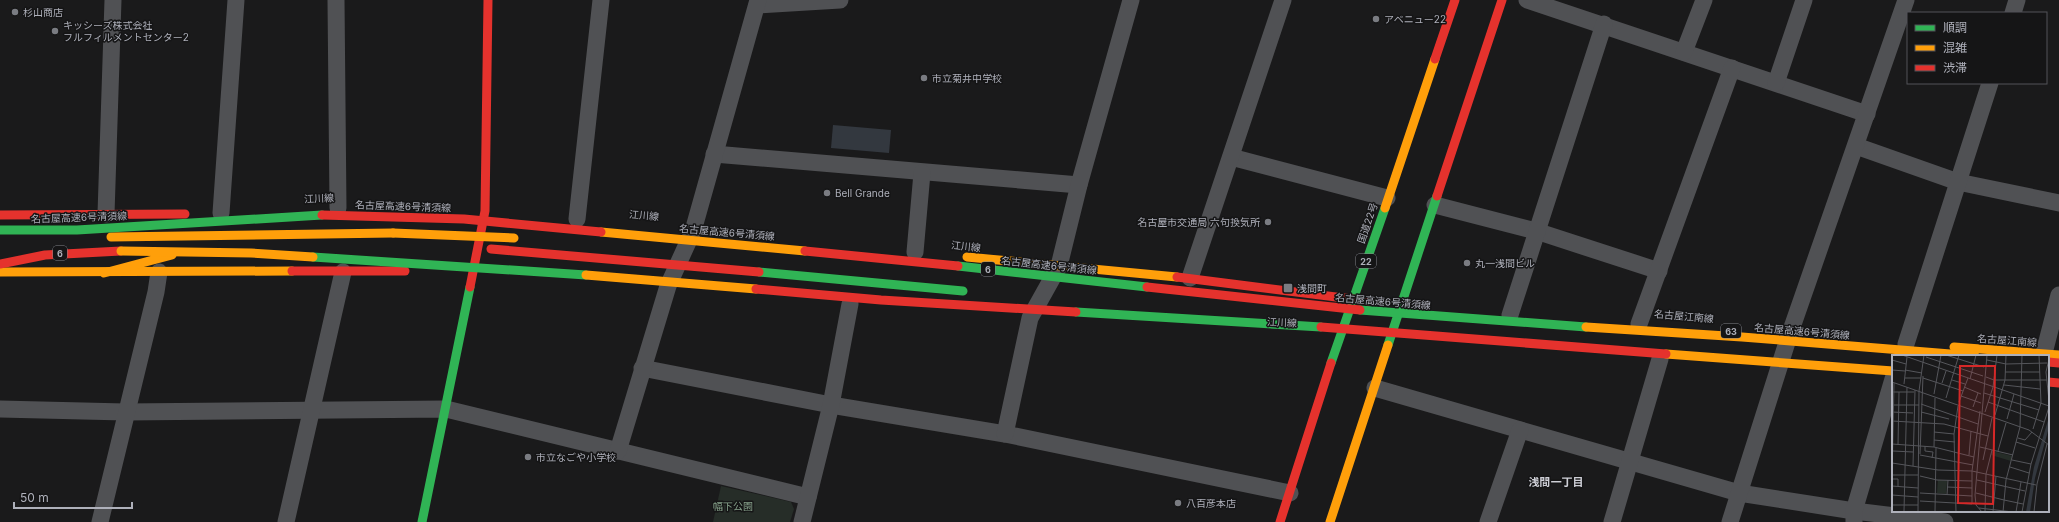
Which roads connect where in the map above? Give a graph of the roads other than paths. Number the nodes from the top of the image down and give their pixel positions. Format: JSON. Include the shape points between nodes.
{"nodes":[{"id":1,"x":113,"y":0,"type":"edge"},
{"id":2,"x":236,"y":0,"type":"edge"},
{"id":3,"x":336,"y":0,"type":"edge"},
{"id":4,"x":488,"y":0,"type":"edge"},
{"id":5,"x":601,"y":0,"type":"edge"},
{"id":6,"x":840,"y":0,"type":"edge"},
{"id":7,"x":1283,"y":0,"type":"edge"},
{"id":8,"x":1455,"y":0,"type":"edge"},
{"id":9,"x":1502,"y":0,"type":"edge"},
{"id":10,"x":1528,"y":0,"type":"edge"},
{"id":11,"x":1704,"y":0,"type":"edge"},
{"id":12,"x":1804,"y":0,"type":"edge"},
{"id":13,"x":1906,"y":0,"type":"edge"},
{"id":14,"x":2017,"y":0,"type":"edge"},
{"id":15,"x":1126,"y":1,"type":"edge"},
{"id":16,"x":758,"y":2,"type":"edge"},
{"id":17,"x":2013,"y":12,"type":"edge"},
{"id":18,"x":1604,"y":24,"type":"junction"},
{"id":19,"x":1684,"y":52,"type":"junction"},
{"id":20,"x":1732,"y":68,"type":"junction"},
{"id":21,"x":1776,"y":83,"type":"junction"},
{"id":22,"x":1990,"y":84,"type":"edge"},
{"id":23,"x":1866,"y":114,"type":"junction"},
{"id":24,"x":1856,"y":146,"type":"junction"},
{"id":25,"x":714,"y":154,"type":"junction"},
{"id":26,"x":1231,"y":157,"type":"junction"},
{"id":27,"x":922,"y":173,"type":"junction"},
{"id":28,"x":1958,"y":182,"type":"junction"},
{"id":29,"x":1079,"y":185,"type":"junction"},
{"id":30,"x":1388,"y":198,"type":"junction"},
{"id":31,"x":2059,"y":203,"type":"edge"},
{"id":32,"x":1435,"y":205,"type":"junction"},
{"id":33,"x":338,"y":208,"type":"junction"},
{"id":34,"x":489,"y":211,"type":"junction"},
{"id":35,"x":222,"y":213,"type":"junction"},
{"id":36,"x":106,"y":214,"type":"junction"},
{"id":37,"x":0,"y":215,"type":"edge"},
{"id":38,"x":577,"y":219,"type":"dead end"},
{"id":39,"x":0,"y":230,"type":"edge"},
{"id":40,"x":1536,"y":231,"type":"junction"},
{"id":41,"x":0,"y":236,"type":"edge"},
{"id":42,"x":525,"y":239,"type":"dead end"},
{"id":43,"x":296,"y":246,"type":"dead end"},
{"id":44,"x":470,"y":249,"type":"dead end"},
{"id":45,"x":671,"y":250,"type":"dead end"},
{"id":46,"x":694,"y":252,"type":"dead end"},
{"id":47,"x":915,"y":252,"type":"dead end"},
{"id":48,"x":960,"y":256,"type":"dead end"},
{"id":49,"x":0,"y":264,"type":"edge"},
{"id":50,"x":1060,"y":266,"type":"junction"},
{"id":51,"x":867,"y":267,"type":"dead end"},
{"id":52,"x":474,"y":271,"type":"junction"},
{"id":53,"x":1659,"y":271,"type":"junction"},
{"id":54,"x":0,"y":272,"type":"edge"},
{"id":55,"x":159,"y":272,"type":"junction"},
{"id":56,"x":343,"y":272,"type":"junction"},
{"id":57,"x":104,"y":273,"type":"junction"},
{"id":58,"x":1190,"y":278,"type":"junction"},
{"id":59,"x":668,"y":286,"type":"junction"},
{"id":60,"x":970,"y":291,"type":"dead end"},
{"id":61,"x":2059,"y":295,"type":"edge"},
{"id":62,"x":1028,"y":297,"type":"dead end"},
{"id":63,"x":1354,"y":299,"type":"junction"},
{"id":64,"x":1052,"y":300,"type":"dead end"},
{"id":65,"x":1076,"y":302,"type":"dead end"},
{"id":66,"x":850,"y":304,"type":"junction"},
{"id":67,"x":1402,"y":305,"type":"junction"},
{"id":68,"x":1314,"y":306,"type":"junction"},
{"id":69,"x":1510,"y":315,"type":"junction"},
{"id":70,"x":1030,"y":318,"type":"junction"},
{"id":71,"x":1639,"y":324,"type":"junction"},
{"id":72,"x":1306,"y":326,"type":"junction"},
{"id":73,"x":1789,"y":336,"type":"junction"},
{"id":74,"x":1340,"y":337,"type":"junction"},
{"id":75,"x":1390,"y":339,"type":"junction"},
{"id":76,"x":1906,"y":344,"type":"junction"},
{"id":77,"x":1963,"y":355,"type":"edge"},
{"id":78,"x":2028,"y":355,"type":"edge"},
{"id":79,"x":2050,"y":357,"type":"edge"},
{"id":80,"x":1660,"y":359,"type":"junction"},
{"id":81,"x":2059,"y":363,"type":"edge"},
{"id":82,"x":642,"y":368,"type":"junction"},
{"id":83,"x":1780,"y":368,"type":"junction"},
{"id":84,"x":1892,"y":371,"type":"edge"},
{"id":85,"x":1892,"y":377,"type":"edge"},
{"id":86,"x":1892,"y":381,"type":"edge"},
{"id":87,"x":2049,"y":382,"type":"edge"},
{"id":88,"x":2059,"y":383,"type":"edge"},
{"id":89,"x":1375,"y":388,"type":"junction"},
{"id":90,"x":831,"y":405,"type":"junction"},
{"id":91,"x":0,"y":409,"type":"edge"},
{"id":92,"x":446,"y":409,"type":"junction"},
{"id":93,"x":312,"y":411,"type":"junction"},
{"id":94,"x":126,"y":412,"type":"junction"},
{"id":95,"x":1520,"y":430,"type":"junction"},
{"id":96,"x":1005,"y":434,"type":"junction"},
{"id":97,"x":618,"y":450,"type":"junction"},
{"id":98,"x":1631,"y":462,"type":"junction"},
{"id":99,"x":1290,"y":493,"type":"junction"},
{"id":100,"x":1739,"y":493,"type":"junction"},
{"id":101,"x":808,"y":497,"type":"junction"},
{"id":102,"x":1854,"y":516,"type":"edge"},
{"id":103,"x":100,"y":522,"type":"edge"},
{"id":104,"x":286,"y":522,"type":"edge"},
{"id":105,"x":422,"y":522,"type":"edge"},
{"id":106,"x":802,"y":522,"type":"edge"},
{"id":107,"x":1280,"y":522,"type":"edge"},
{"id":108,"x":1330,"y":522,"type":"edge"},
{"id":109,"x":1488,"y":522,"type":"edge"},
{"id":110,"x":1612,"y":522,"type":"edge"},
{"id":111,"x":1730,"y":522,"type":"edge"},
{"id":112,"x":1946,"y":522,"type":"edge"}],
"edges":[{"from":1,"to":36,"type":"street"},
{"from":2,"to":35,"type":"street"},
{"from":3,"to":33,"type":"street"},
{"from":4,"to":34,"type":"main road"},
{"from":5,"to":38,"type":"street"},
{"from":6,"to":16,"type":"street"},
{"from":7,"to":26,"type":"street"},
{"from":8,"to":30,"type":"main road","name":"国道22号","number":"22"},
{"from":9,"to":32,"type":"main road"},
{"from":10,"to":18,"type":"street"},
{"from":11,"to":19,"type":"street"},
{"from":12,"to":21,"type":"street"},
{"from":13,"to":23,"type":"street"},
{"from":14,"to":17,"type":"street"},
{"from":15,"to":29,"type":"street"},
{"from":16,"to":25,"type":"street"},
{"from":18,"to":19,"type":"street"},
{"from":18,"to":40,"type":"street"},
{"from":19,"to":20,"type":"street"},
{"from":20,"to":21,"type":"street"},
{"from":20,"to":53,"type":"street"},
{"from":21,"to":23,"type":"street"},
{"from":22,"to":28,"type":"street"},
{"from":23,"to":24,"type":"street"},
{"from":24,"to":28,"type":"street"},
{"from":24,"to":73,"type":"street"},
{"from":25,"to":27,"type":"street"},
{"from":25,"to":59,"type":"street","via":[[693,231]]},
{"from":26,"to":30,"type":"street"},
{"from":26,"to":58,"type":"street"},
{"from":27,"to":29,"type":"street"},
{"from":27,"to":47,"type":"street"},
{"from":28,"to":31,"type":"street"},
{"from":28,"to":76,"type":"street"},
{"from":29,"to":50,"type":"street"},
{"from":30,"to":63,"type":"main road","name":"国道22号","number":"22"},
{"from":32,"to":40,"type":"street"},
{"from":32,"to":67,"type":"main road"},
{"from":33,"to":34,"type":"main road","name":"江川線"},
{"from":33,"to":35,"type":"main road","name":"江川線"},
{"from":34,"to":52,"type":"main road"},
{"from":35,"to":36,"type":"main road","name":"江川線"},
{"from":36,"to":37,"type":"main road","name":"江川線"},
{"from":39,"to":68,"type":"main road","name":"名古屋高速6号清須線","number":"6","bridge":true,"via":[[77,230],[296,216],[412,216],[552,226],[893,259]]},
{"from":40,"to":53,"type":"street"},
{"from":40,"to":69,"type":"street"},
{"from":41,"to":42,"type":"main road","bridge":true,"via":[[13,238],[393,234]]},
{"from":43,"to":57,"type":"main road","via":[[200,247]]},
{"from":44,"to":60,"type":"main road","bridge":true,"via":[[601,257]]},
{"from":45,"to":46,"type":"main road"},
{"from":48,"to":50,"type":"main road","name":"江川線"},
{"from":49,"to":72,"type":"main road","number":"6","bridge":true,"via":[[73,252],[251,253],[488,267],[880,300]]},
{"from":50,"to":58,"type":"main road","name":"江川線"},
{"from":50,"to":70,"type":"street"},
{"from":51,"to":68,"type":"main road","bridge":true},
{"from":52,"to":56,"type":"main road","name":"江川線"},
{"from":52,"to":59,"type":"main road","name":"江川線"},
{"from":52,"to":92,"type":"main road"},
{"from":53,"to":71,"type":"street"},
{"from":54,"to":57,"type":"main road","name":"江川線"},
{"from":55,"to":56,"type":"main road","name":"江川線"},
{"from":55,"to":57,"type":"main road","name":"江川線"},
{"from":55,"to":94,"type":"street"},
{"from":56,"to":93,"type":"street"},
{"from":58,"to":63,"type":"main road","name":"江川線"},
{"from":59,"to":66,"type":"main road","name":"江川線"},
{"from":59,"to":82,"type":"street"},
{"from":61,"to":79,"type":"street"},
{"from":62,"to":64,"type":"main road"},
{"from":63,"to":67,"type":"main road","name":"江川線"},
{"from":63,"to":74,"type":"main road","name":"国道22号","number":"22"},
{"from":65,"to":72,"type":"main road","bridge":true},
{"from":66,"to":70,"type":"main road","name":"江川線"},
{"from":66,"to":90,"type":"street"},
{"from":67,"to":69,"type":"main road","name":"名古屋江南線","number":"63"},
{"from":67,"to":75,"type":"main road"},
{"from":68,"to":77,"type":"main road","name":"名古屋高速6号清須線","number":"6","bridge":true},
{"from":69,"to":71,"type":"main road","name":"名古屋江南線","number":"63"},
{"from":70,"to":74,"type":"main road","name":"江川線"},
{"from":70,"to":96,"type":"street"},
{"from":71,"to":73,"type":"main road","name":"名古屋江南線","number":"63"},
{"from":72,"to":84,"type":"main road","number":"6","bridge":true},
{"from":73,"to":76,"type":"main road","name":"名古屋江南線","number":"63"},
{"from":73,"to":83,"type":"street"},
{"from":74,"to":75,"type":"main road","name":"江川線"},
{"from":74,"to":99,"type":"main road","name":"国道22号","number":"22"},
{"from":75,"to":80,"type":"main road"},
{"from":75,"to":89,"type":"main road"},
{"from":76,"to":78,"type":"main road","name":"名古屋江南線","number":"63"},
{"from":79,"to":81,"type":"main road"},
{"from":80,"to":83,"type":"main road"},
{"from":80,"to":98,"type":"street"},
{"from":82,"to":90,"type":"street"},
{"from":82,"to":97,"type":"street"},
{"from":83,"to":85,"type":"main road"},
{"from":83,"to":100,"type":"street"},
{"from":86,"to":102,"type":"street"},
{"from":87,"to":88,"type":"main road"},
{"from":89,"to":95,"type":"street"},
{"from":89,"to":108,"type":"main road"},
{"from":90,"to":96,"type":"street"},
{"from":90,"to":101,"type":"street"},
{"from":91,"to":94,"type":"street"},
{"from":92,"to":93,"type":"street"},
{"from":92,"to":97,"type":"street"},
{"from":92,"to":105,"type":"main road"},
{"from":93,"to":94,"type":"street"},
{"from":93,"to":104,"type":"street"},
{"from":94,"to":103,"type":"street"},
{"from":95,"to":98,"type":"street"},
{"from":95,"to":109,"type":"street"},
{"from":96,"to":99,"type":"street"},
{"from":97,"to":101,"type":"street"},
{"from":98,"to":100,"type":"street"},
{"from":98,"to":110,"type":"street"},
{"from":99,"to":107,"type":"main road","name":"国道22号","number":"22"},
{"from":100,"to":102,"type":"street"},
{"from":100,"to":111,"type":"street"},
{"from":101,"to":106,"type":"street"},
{"from":102,"to":112,"type":"street"}]}
